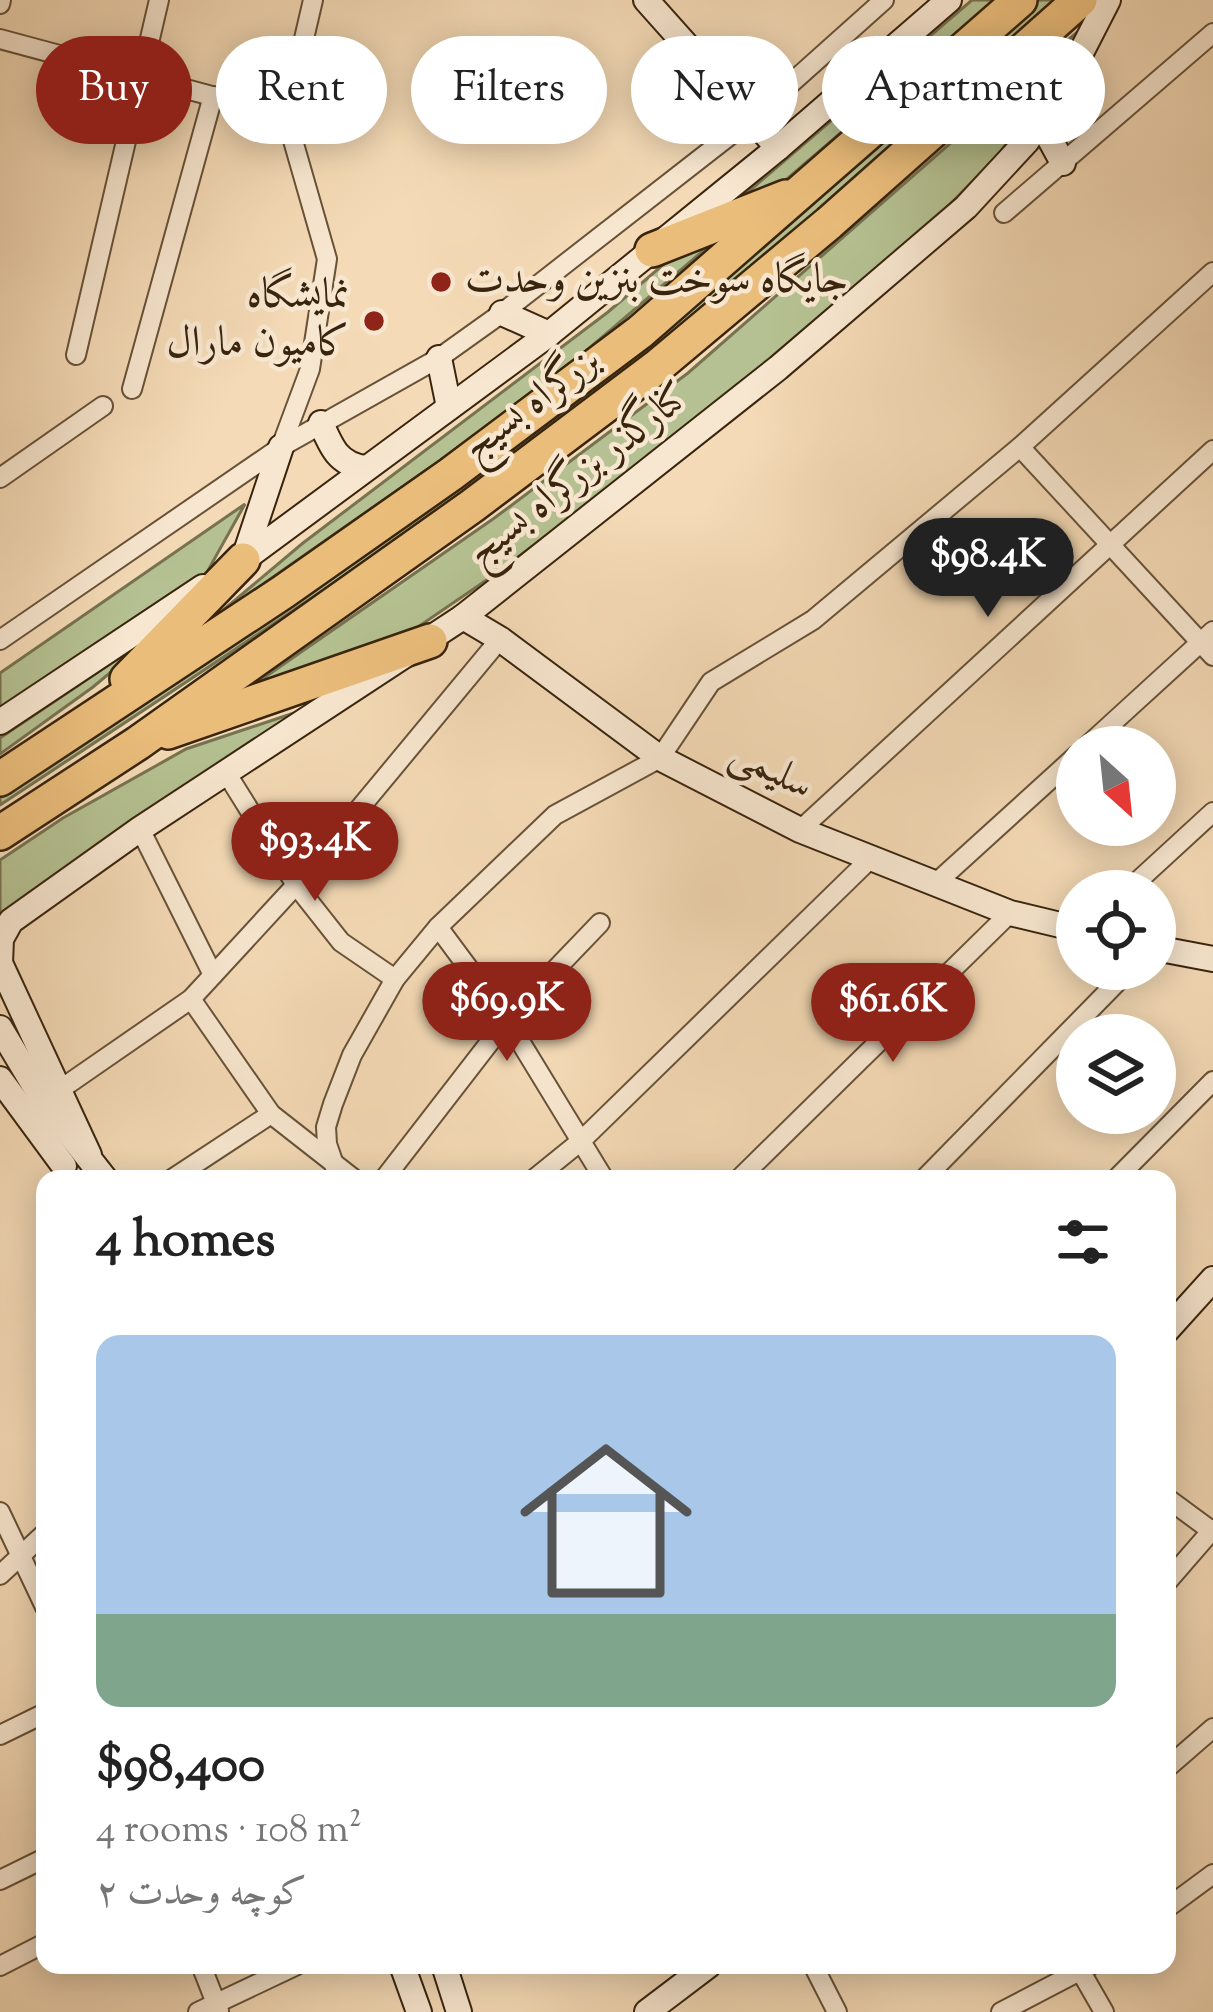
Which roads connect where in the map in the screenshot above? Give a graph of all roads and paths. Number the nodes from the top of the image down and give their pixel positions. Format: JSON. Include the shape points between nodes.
{"nodes":[{"id":1,"x":159,"y":0,"type":"edge"},
{"id":2,"x":313,"y":0,"type":"edge"},
{"id":3,"x":646,"y":0,"type":"edge"},
{"id":4,"x":884,"y":0,"type":"edge"},
{"id":5,"x":949,"y":0,"type":"edge"},
{"id":6,"x":1020,"y":0,"type":"edge"},
{"id":7,"x":1080,"y":0,"type":"edge"},
{"id":8,"x":1108,"y":0,"type":"edge"},
{"id":9,"x":1213,"y":33,"type":"edge"},
{"id":10,"x":151,"y":36,"type":"edge"},
{"id":11,"x":305,"y":36,"type":"edge"},
{"id":12,"x":678,"y":36,"type":"edge"},
{"id":13,"x":1090,"y":36,"type":"edge"},
{"id":14,"x":0,"y":39,"type":"edge"},
{"id":15,"x":36,"y":49,"type":"edge"},
{"id":16,"x":798,"y":78,"type":"edge"},
{"id":17,"x":192,"y":90,"type":"edge"},
{"id":18,"x":213,"y":96,"type":"junction"},
{"id":19,"x":216,"y":97,"type":"edge"},
{"id":20,"x":126,"y":144,"type":"edge"},
{"id":21,"x":294,"y":144,"type":"edge"},
{"id":22,"x":720,"y":144,"type":"edge"},
{"id":23,"x":774,"y":144,"type":"edge"},
{"id":24,"x":1024,"y":144,"type":"edge"},
{"id":25,"x":1052,"y":144,"type":"edge"},
{"id":26,"x":778,"y":148,"type":"junction"},
{"id":27,"x":1063,"y":164,"type":"junction"},
{"id":28,"x":810,"y":187,"type":"junction"},
{"id":29,"x":1004,"y":213,"type":"dead end"},
{"id":30,"x":652,"y":250,"type":"junction"},
{"id":31,"x":1213,"y":272,"type":"edge"},
{"id":32,"x":502,"y":313,"type":"junction"},
{"id":33,"x":549,"y":334,"type":"junction"},
{"id":34,"x":76,"y":355,"type":"dead end"},
{"id":35,"x":440,"y":358,"type":"junction"},
{"id":36,"x":132,"y":389,"type":"dead end"},
{"id":37,"x":103,"y":406,"type":"dead end"},
{"id":38,"x":448,"y":407,"type":"junction"},
{"id":39,"x":321,"y":423,"type":"junction"},
{"id":40,"x":281,"y":447,"type":"junction"},
{"id":41,"x":1020,"y":448,"type":"junction"},
{"id":42,"x":1213,"y":450,"type":"edge"},
{"id":43,"x":365,"y":468,"type":"junction"},
{"id":44,"x":0,"y":478,"type":"edge"},
{"id":45,"x":1108,"y":545,"type":"junction"},
{"id":46,"x":243,"y":560,"type":"junction"},
{"id":47,"x":464,"y":617,"type":"junction"},
{"id":48,"x":500,"y":639,"type":"junction"},
{"id":49,"x":0,"y":640,"type":"edge"},
{"id":50,"x":430,"y":641,"type":"junction"},
{"id":51,"x":1209,"y":643,"type":"edge"},
{"id":52,"x":0,"y":722,"type":"edge"},
{"id":53,"x":1110,"y":726,"type":"edge"},
{"id":54,"x":74,"y":732,"type":"junction"},
{"id":55,"x":138,"y":742,"type":"junction"},
{"id":56,"x":659,"y":758,"type":"junction"},
{"id":57,"x":226,"y":774,"type":"junction"},
{"id":58,"x":1056,"y":774,"type":"edge"},
{"id":59,"x":0,"y":779,"type":"edge"},
{"id":60,"x":1213,"y":812,"type":"edge"},
{"id":61,"x":140,"y":829,"type":"junction"},
{"id":62,"x":800,"y":830,"type":"junction"},
{"id":63,"x":0,"y":833,"type":"edge"},
{"id":64,"x":870,"y":859,"type":"junction"},
{"id":65,"x":1150,"y":870,"type":"edge"},
{"id":66,"x":296,"y":884,"type":"junction"},
{"id":67,"x":934,"y":884,"type":"junction"},
{"id":68,"x":1010,"y":913,"type":"junction"},
{"id":69,"x":600,"y":923,"type":"dead end"},
{"id":70,"x":1056,"y":924,"type":"edge"},
{"id":71,"x":438,"y":927,"type":"junction"},
{"id":72,"x":1176,"y":952,"type":"edge"},
{"id":73,"x":1213,"y":959,"type":"edge"},
{"id":74,"x":214,"y":976,"type":"junction"},
{"id":75,"x":395,"y":980,"type":"junction"},
{"id":76,"x":1110,"y":990,"type":"edge"},
{"id":77,"x":191,"y":1000,"type":"junction"},
{"id":78,"x":508,"y":1020,"type":"junction"},
{"id":79,"x":0,"y":1028,"type":"edge"},
{"id":80,"x":0,"y":1079,"type":"edge"},
{"id":81,"x":1213,"y":1081,"type":"edge"},
{"id":82,"x":50,"y":1095,"type":"junction"},
{"id":83,"x":271,"y":1114,"type":"junction"},
{"id":84,"x":581,"y":1141,"type":"junction"},
{"id":85,"x":67,"y":1170,"type":"edge"},
{"id":86,"x":68,"y":1170,"type":"edge"},
{"id":87,"x":99,"y":1170,"type":"edge"},
{"id":88,"x":186,"y":1170,"type":"edge"},
{"id":89,"x":336,"y":1170,"type":"edge"},
{"id":90,"x":337,"y":1170,"type":"edge"},
{"id":91,"x":391,"y":1170,"type":"edge"},
{"id":92,"x":545,"y":1170,"type":"edge"},
{"id":93,"x":599,"y":1170,"type":"edge"},
{"id":94,"x":748,"y":1170,"type":"edge"},
{"id":95,"x":934,"y":1170,"type":"edge"},
{"id":96,"x":1125,"y":1170,"type":"edge"},
{"id":97,"x":1213,"y":1280,"type":"edge"},
{"id":98,"x":1176,"y":1320,"type":"edge"},
{"id":99,"x":1176,"y":1505,"type":"edge"},
{"id":100,"x":0,"y":1512,"type":"edge"},
{"id":101,"x":1212,"y":1531,"type":"edge"},
{"id":102,"x":36,"y":1543,"type":"edge"},
{"id":103,"x":20,"y":1559,"type":"junction"},
{"id":104,"x":1176,"y":1572,"type":"edge"},
{"id":105,"x":0,"y":1575,"type":"edge"},
{"id":106,"x":36,"y":1590,"type":"edge"},
{"id":107,"x":36,"y":1717,"type":"edge"},
{"id":108,"x":1213,"y":1727,"type":"edge"},
{"id":109,"x":0,"y":1735,"type":"edge"},
{"id":110,"x":1176,"y":1760,"type":"edge"},
{"id":111,"x":36,"y":1862,"type":"edge"},
{"id":112,"x":1213,"y":1874,"type":"edge"},
{"id":113,"x":0,"y":1880,"type":"edge"},
{"id":114,"x":1176,"y":1901,"type":"edge"},
{"id":115,"x":36,"y":1948,"type":"edge"},
{"id":116,"x":0,"y":1966,"type":"edge"},
{"id":117,"x":205,"y":1974,"type":"edge"},
{"id":118,"x":280,"y":1974,"type":"edge"},
{"id":119,"x":405,"y":1974,"type":"edge"},
{"id":120,"x":449,"y":1974,"type":"edge"},
{"id":121,"x":697,"y":1974,"type":"edge"},
{"id":122,"x":818,"y":1974,"type":"edge"},
{"id":123,"x":1070,"y":1974,"type":"edge"},
{"id":124,"x":1086,"y":1974,"type":"edge"},
{"id":125,"x":218,"y":2007,"type":"edge"},
{"id":126,"x":198,"y":2012,"type":"edge"},
{"id":127,"x":419,"y":2012,"type":"edge"},
{"id":128,"x":459,"y":2012,"type":"edge"},
{"id":129,"x":647,"y":2012,"type":"edge"},
{"id":130,"x":837,"y":2012,"type":"edge"},
{"id":131,"x":1001,"y":2012,"type":"edge"},
{"id":132,"x":1104,"y":2012,"type":"edge"}],
"edges":[{"from":1,"to":10,"type":"street"},
{"from":2,"to":11,"type":"street"},
{"from":3,"to":12,"type":"street"},
{"from":4,"to":16,"type":"street"},
{"from":5,"to":26,"type":"street"},
{"from":6,"to":28,"type":"highway","name":"بزرگراه بسیج"},
{"from":7,"to":55,"type":"highway","name":"بزرگراه بسیج","via":[[658,366]]},
{"from":8,"to":13,"type":"street","name":"کنارگذر بزرگراه بسیج"},
{"from":9,"to":27,"type":"street"},
{"from":14,"to":15,"type":"street"},
{"from":17,"to":18,"type":"street"},
{"from":18,"to":19,"type":"street"},
{"from":18,"to":36,"type":"street"},
{"from":20,"to":34,"type":"street"},
{"from":21,"to":40,"type":"street","via":[[327,260],[310,369]]},
{"from":22,"to":32,"type":"street"},
{"from":23,"to":26,"type":"street"},
{"from":24,"to":47,"type":"street","name":"کنارگذر بزرگراه بسیج","via":[[966,206],[760,382]]},
{"from":25,"to":27,"type":"street"},
{"from":26,"to":30,"type":"street"},
{"from":27,"to":29,"type":"street"},
{"from":28,"to":30,"type":"highway"},
{"from":28,"to":54,"type":"highway","name":"بزرگراه بسیج","via":[[640,332],[451,473]]},
{"from":30,"to":33,"type":"street"},
{"from":31,"to":41,"type":"street"},
{"from":32,"to":33,"type":"street"},
{"from":32,"to":35,"type":"street"},
{"from":33,"to":38,"type":"street"},
{"from":35,"to":38,"type":"street"},
{"from":35,"to":39,"type":"street"},
{"from":37,"to":44,"type":"street"},
{"from":38,"to":43,"type":"street"},
{"from":39,"to":40,"type":"street"},
{"from":39,"to":43,"type":"street","via":[[338,457]]},
{"from":40,"to":46,"type":"street"},
{"from":40,"to":49,"type":"street"},
{"from":41,"to":45,"type":"street"},
{"from":41,"to":56,"type":"street","via":[[813,620],[711,682]]},
{"from":42,"to":45,"type":"street"},
{"from":43,"to":46,"type":"street"},
{"from":45,"to":51,"type":"street"},
{"from":45,"to":62,"type":"street"},
{"from":46,"to":52,"type":"street"},
{"from":46,"to":54,"type":"highway"},
{"from":47,"to":48,"type":"street","name":"سلیمی"},
{"from":47,"to":50,"type":"street","name":"کنارگذر بزرگراه بسیج"},
{"from":48,"to":56,"type":"street","name":"سلیمی"},
{"from":48,"to":66,"type":"street"},
{"from":50,"to":55,"type":"highway"},
{"from":50,"to":57,"type":"street","name":"کنارگذر بزرگراه بسیج"},
{"from":51,"to":53,"type":"street"},
{"from":54,"to":59,"type":"highway","name":"بزرگراه بسیج"},
{"from":55,"to":63,"type":"highway","name":"بزرگراه بسیج"},
{"from":56,"to":62,"type":"street","name":"سلیمی"},
{"from":56,"to":71,"type":"street","via":[[555,815]]},
{"from":57,"to":61,"type":"street","name":"کنارگذر بزرگراه بسیج"},
{"from":57,"to":66,"type":"street"},
{"from":58,"to":67,"type":"street"},
{"from":60,"to":65,"type":"street"},
{"from":61,"to":74,"type":"street"},
{"from":61,"to":82,"type":"street","name":"کنارگذر بزرگراه بسیج","via":[[11,921],[1,938],[1,963]]},
{"from":62,"to":64,"type":"street","name":"سلیمی"},
{"from":64,"to":67,"type":"street","name":"سلیمی"},
{"from":64,"to":84,"type":"street"},
{"from":66,"to":74,"type":"street"},
{"from":66,"to":75,"type":"street","via":[[341,942]]},
{"from":67,"to":68,"type":"street","name":"سلیمی"},
{"from":68,"to":70,"type":"street","name":"سلیمی"},
{"from":68,"to":94,"type":"street"},
{"from":69,"to":78,"type":"street"},
{"from":71,"to":75,"type":"street"},
{"from":71,"to":78,"type":"street"},
{"from":72,"to":73,"type":"street"},
{"from":74,"to":77,"type":"street"},
{"from":75,"to":90,"type":"street","via":[[333,1104],[326,1127]]},
{"from":76,"to":95,"type":"street"},
{"from":77,"to":82,"type":"street"},
{"from":77,"to":83,"type":"street"},
{"from":78,"to":84,"type":"street"},
{"from":78,"to":91,"type":"street"},
{"from":79,"to":82,"type":"street"},
{"from":80,"to":85,"type":"street"},
{"from":81,"to":96,"type":"street"},
{"from":82,"to":86,"type":"street"},
{"from":82,"to":87,"type":"street"},
{"from":83,"to":88,"type":"street"},
{"from":83,"to":89,"type":"street"},
{"from":84,"to":92,"type":"street"},
{"from":84,"to":93,"type":"street"},
{"from":97,"to":98,"type":"street"},
{"from":99,"to":101,"type":"street"},
{"from":100,"to":103,"type":"street"},
{"from":101,"to":104,"type":"street"},
{"from":102,"to":103,"type":"street"},
{"from":103,"to":105,"type":"street"},
{"from":103,"to":106,"type":"street"},
{"from":107,"to":109,"type":"street"},
{"from":108,"to":110,"type":"street"},
{"from":111,"to":113,"type":"street"},
{"from":112,"to":114,"type":"street"},
{"from":115,"to":116,"type":"street"},
{"from":117,"to":125,"type":"street"},
{"from":118,"to":125,"type":"street"},
{"from":119,"to":127,"type":"street"},
{"from":120,"to":128,"type":"street"},
{"from":121,"to":129,"type":"street"},
{"from":122,"to":130,"type":"street"},
{"from":123,"to":131,"type":"street"},
{"from":124,"to":132,"type":"street"},
{"from":125,"to":126,"type":"street"}]}
